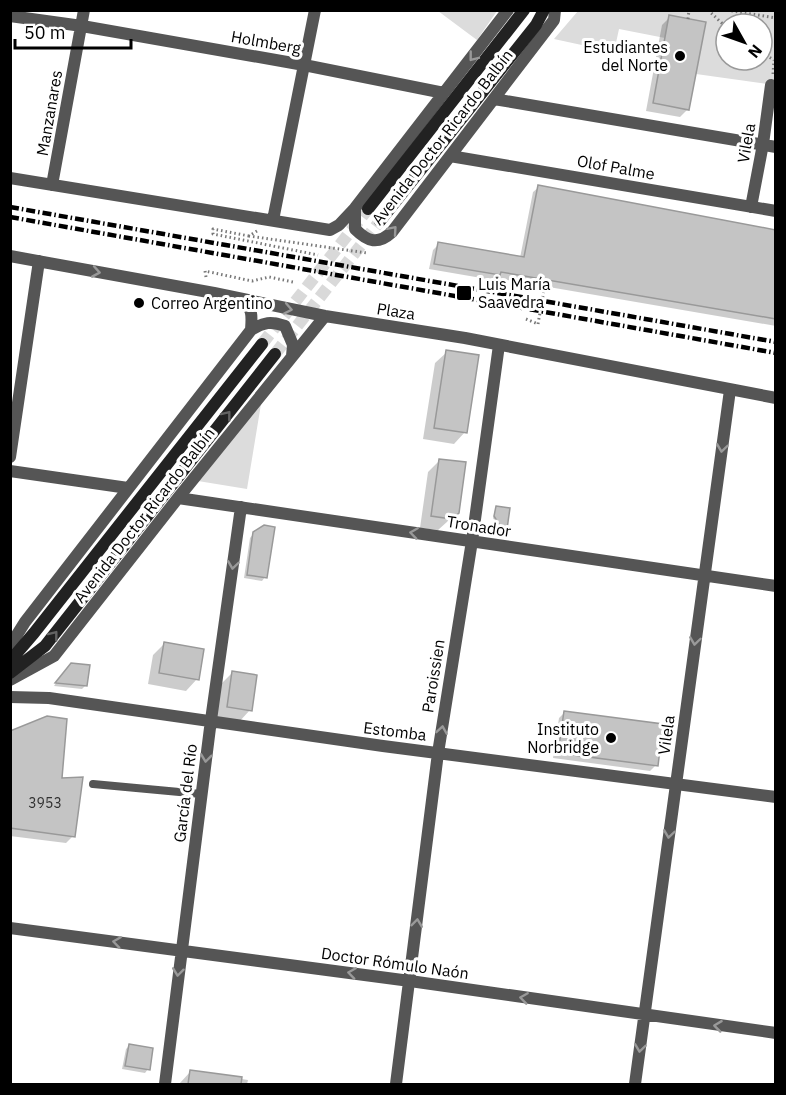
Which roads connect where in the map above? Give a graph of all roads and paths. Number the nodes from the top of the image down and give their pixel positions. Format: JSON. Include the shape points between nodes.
{"nodes":[{"id":1,"x":84,"y":10,"type":"edge"},
{"id":2,"x":315,"y":10,"type":"edge"},
{"id":3,"x":508,"y":10,"type":"edge"},
{"id":4,"x":524,"y":10,"type":"edge"},
{"id":5,"x":544,"y":10,"type":"edge"},
{"id":6,"x":555,"y":10,"type":"edge"},
{"id":7,"x":689,"y":10,"type":"edge"},
{"id":8,"x":727,"y":10,"type":"edge"},
{"id":9,"x":10,"y":16,"type":"edge"},
{"id":10,"x":776,"y":18,"type":"edge"},
{"id":11,"x":688,"y":19,"type":"dead end"},
{"id":12,"x":82,"y":26,"type":"junction"},
{"id":13,"x":304,"y":65,"type":"junction"},
{"id":14,"x":771,"y":85,"type":"dead end"},
{"id":15,"x":444,"y":93,"type":"junction"},
{"id":16,"x":494,"y":99,"type":"junction"},
{"id":17,"x":769,"y":146,"type":"edge"},
{"id":18,"x":450,"y":156,"type":"junction"},
{"id":19,"x":10,"y":178,"type":"edge"},
{"id":20,"x":52,"y":186,"type":"junction"},
{"id":21,"x":751,"y":207,"type":"junction"},
{"id":22,"x":362,"y":208,"type":"junction"},
{"id":23,"x":776,"y":212,"type":"edge"},
{"id":24,"x":273,"y":220,"type":"junction"},
{"id":25,"x":380,"y":221,"type":"tunnel mouth"},
{"id":26,"x":249,"y":236,"type":"junction"},
{"id":27,"x":374,"y":241,"type":"junction"},
{"id":28,"x":318,"y":255,"type":"dead end"},
{"id":29,"x":10,"y":256,"type":"edge"},
{"id":30,"x":39,"y":261,"type":"junction"},
{"id":31,"x":214,"y":279,"type":"dead end"},
{"id":32,"x":293,"y":282,"type":"dead end"},
{"id":33,"x":528,"y":289,"type":"dead end"},
{"id":34,"x":242,"y":299,"type":"junction"},
{"id":35,"x":325,"y":316,"type":"junction"},
{"id":36,"x":526,"y":319,"type":"dead end"},
{"id":37,"x":251,"y":330,"type":"junction"},
{"id":38,"x":262,"y":344,"type":"tunnel mouth"},
{"id":39,"x":499,"y":345,"type":"junction"},
{"id":40,"x":275,"y":354,"type":"tunnel mouth"},
{"id":41,"x":292,"y":356,"type":"junction"},
{"id":42,"x":730,"y":390,"type":"junction"},
{"id":43,"x":776,"y":398,"type":"edge"},
{"id":44,"x":10,"y":457,"type":"edge"},
{"id":45,"x":10,"y":471,"type":"edge"},
{"id":46,"x":128,"y":488,"type":"junction"},
{"id":47,"x":178,"y":498,"type":"junction"},
{"id":48,"x":241,"y":507,"type":"junction"},
{"id":49,"x":472,"y":541,"type":"junction"},
{"id":50,"x":704,"y":576,"type":"junction"},
{"id":51,"x":776,"y":586,"type":"edge"},
{"id":52,"x":10,"y":646,"type":"edge"},
{"id":53,"x":10,"y":661,"type":"edge"},
{"id":54,"x":10,"y":673,"type":"edge"},
{"id":55,"x":10,"y":680,"type":"edge"},
{"id":56,"x":10,"y":697,"type":"edge"},
{"id":57,"x":211,"y":720,"type":"junction"},
{"id":58,"x":438,"y":753,"type":"junction"},
{"id":59,"x":675,"y":783,"type":"junction"},
{"id":60,"x":93,"y":784,"type":"dead end"},
{"id":61,"x":201,"y":794,"type":"junction"},
{"id":62,"x":776,"y":797,"type":"edge"},
{"id":63,"x":10,"y":928,"type":"edge"},
{"id":64,"x":181,"y":950,"type":"junction"},
{"id":65,"x":410,"y":981,"type":"junction"},
{"id":66,"x":645,"y":1016,"type":"junction"},
{"id":67,"x":776,"y":1033,"type":"edge"},
{"id":68,"x":165,"y":1084,"type":"edge"},
{"id":69,"x":396,"y":1084,"type":"edge"},
{"id":70,"x":635,"y":1084,"type":"edge"}],
"edges":[{"from":1,"to":12,"type":"street","name":"Manzanares"},
{"from":2,"to":13,"type":"street"},
{"from":3,"to":15,"type":"street","name":"Avenida Doctor Ricardo Balbín","one_way":true},
{"from":4,"to":22,"type":"main road"},
{"from":5,"to":25,"type":"main road"},
{"from":6,"to":16,"type":"street","name":"Avenida Doctor Ricardo Balbín","via":[[554,20]]},
{"from":7,"to":11,"type":"path"},
{"from":8,"to":10,"type":"path"},
{"from":9,"to":12,"type":"street","name":"Holmberg"},
{"from":12,"to":13,"type":"street","name":"Holmberg"},
{"from":12,"to":20,"type":"street","name":"Manzanares"},
{"from":13,"to":15,"type":"street","name":"Holmberg"},
{"from":13,"to":24,"type":"street"},
{"from":14,"to":17,"type":"street","name":"Vilela"},
{"from":15,"to":22,"type":"street","name":"Avenida Doctor Ricardo Balbín"},
{"from":16,"to":17,"type":"street"},
{"from":16,"to":18,"type":"street","name":"Avenida Doctor Ricardo Balbín"},
{"from":17,"to":21,"type":"street","name":"Vilela"},
{"from":18,"to":21,"type":"street","name":"Olof Palme"},
{"from":27,"to":18,"type":"street","name":"Avenida Doctor Ricardo Balbín","one_way":true,"via":[[392,232]]},
{"from":19,"to":20,"type":"street"},
{"from":20,"to":24,"type":"street"},
{"from":21,"to":23,"type":"street","name":"Olof Palme"},
{"from":22,"to":24,"type":"street","name":"Avenida Doctor Ricardo Balbín","via":[[330,230]]},
{"from":22,"to":27,"type":"street","name":"Avenida Doctor Ricardo Balbín","via":[[355,229]]},
{"from":24,"to":26,"type":"path"},
{"from":26,"to":27,"type":"path","via":[[367,254]]},
{"from":26,"to":28,"type":"path","via":[[213,229],[213,234]]},
{"from":29,"to":30,"type":"street","name":"Plaza"},
{"from":30,"to":34,"type":"street","name":"Plaza","one_way":true},
{"from":30,"to":44,"type":"street"},
{"from":31,"to":32,"type":"path","via":[[204,277],[205,271],[252,281],[269,277]]},
{"from":33,"to":36,"type":"path","bridge":true,"via":[[544,290],[538,324]]},
{"from":34,"to":35,"type":"street","name":"Plaza","one_way":true},
{"from":34,"to":37,"type":"street","via":[[253,314]]},
{"from":35,"to":39,"type":"street","name":"Plaza"},
{"from":35,"to":41,"type":"street","name":"Avenida Doctor Ricardo Balbín"},
{"from":37,"to":41,"type":"street","via":[[273,322],[285,326],[293,345]]},
{"from":37,"to":46,"type":"street","name":"Avenida Doctor Ricardo Balbín"},
{"from":38,"to":53,"type":"main road"},
{"from":39,"to":42,"type":"street","name":"Plaza"},
{"from":39,"to":49,"type":"street","name":"Paroissien"},
{"from":54,"to":40,"type":"main road","one_way":true,"via":[[45,646]]},
{"from":41,"to":47,"type":"street","name":"Avenida Doctor Ricardo Balbín"},
{"from":42,"to":43,"type":"street","name":"Plaza"},
{"from":42,"to":50,"type":"street","name":"Vilela","one_way":true},
{"from":45,"to":46,"type":"street"},
{"from":46,"to":52,"type":"street","name":"Avenida Doctor Ricardo Balbín"},
{"from":47,"to":48,"type":"street","name":"Tronador"},
{"from":47,"to":55,"type":"street","name":"Avenida Doctor Ricardo Balbín","via":[[54,656]]},
{"from":49,"to":48,"type":"street","name":"Tronador","one_way":true},
{"from":48,"to":57,"type":"street","name":"García del Río","one_way":true},
{"from":49,"to":50,"type":"street","name":"Tronador"},
{"from":58,"to":49,"type":"street","name":"Paroissien","one_way":true},
{"from":50,"to":51,"type":"street","name":"Tronador"},
{"from":50,"to":59,"type":"street","name":"Vilela","one_way":true},
{"from":56,"to":57,"type":"street","name":"Estomba","via":[[49,698]]},
{"from":57,"to":58,"type":"street","name":"Estomba"},
{"from":57,"to":61,"type":"street","name":"García del Río","one_way":true},
{"from":58,"to":59,"type":"street","name":"Estomba"},
{"from":65,"to":58,"type":"street","name":"Paroissien","one_way":true},
{"from":59,"to":62,"type":"street","name":"Estomba"},
{"from":59,"to":66,"type":"street","name":"Vilela","one_way":true},
{"from":60,"to":61,"type":"lane"},
{"from":61,"to":64,"type":"street","name":"García del Río"},
{"from":64,"to":63,"type":"street","name":"Doctor Rómulo Naón","one_way":true},
{"from":65,"to":64,"type":"street","name":"Doctor Rómulo Naón","one_way":true},
{"from":64,"to":68,"type":"street","name":"García del Río","one_way":true},
{"from":66,"to":65,"type":"street","name":"Doctor Rómulo Naón","one_way":true},
{"from":65,"to":69,"type":"street","name":"Paroissien"},
{"from":67,"to":66,"type":"street","name":"Doctor Rómulo Naón","one_way":true},
{"from":66,"to":70,"type":"street","name":"Vilela","one_way":true}]}
